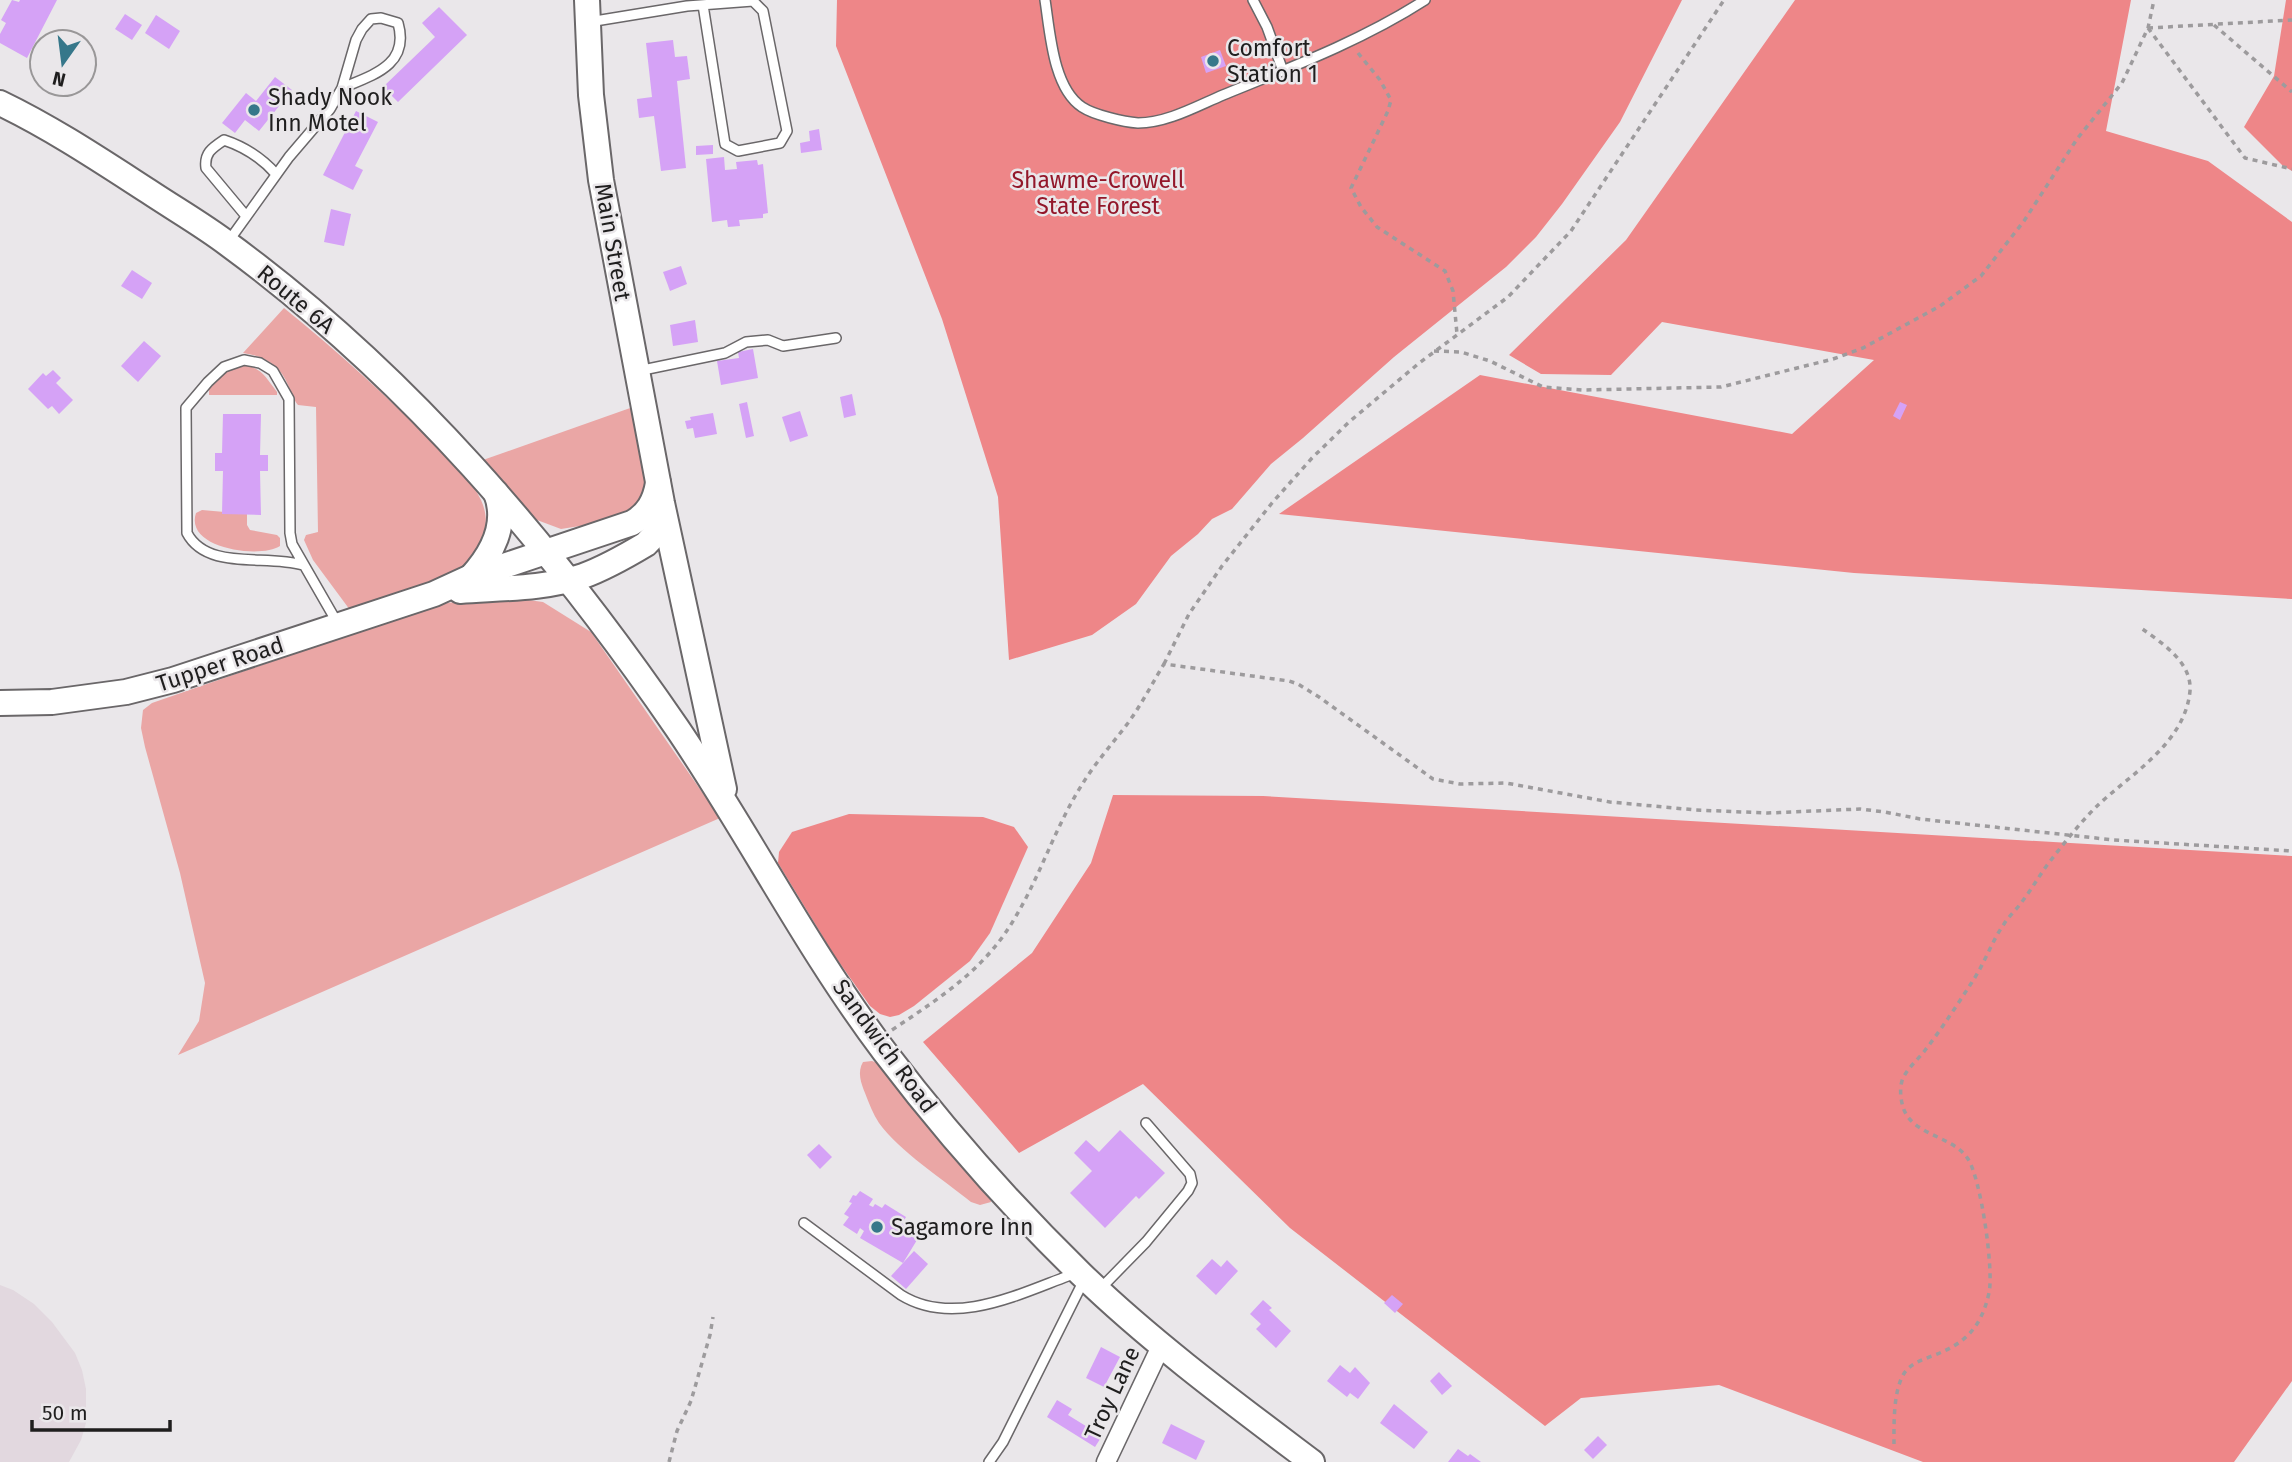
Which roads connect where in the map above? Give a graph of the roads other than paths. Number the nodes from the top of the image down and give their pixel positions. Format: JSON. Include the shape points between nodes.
{"nodes":[{"id":1,"x":1045,"y":0,"type":"edge"},
{"id":2,"x":1253,"y":0,"type":"edge"},
{"id":3,"x":1425,"y":0,"type":"edge"},
{"id":4,"x":703,"y":5,"type":"junction"},
{"id":5,"x":587,"y":11,"type":"edge"},
{"id":6,"x":1283,"y":71,"type":"junction"},
{"id":7,"x":342,"y":88,"type":"junction"},
{"id":8,"x":0,"y":103,"type":"edge"},
{"id":9,"x":276,"y":174,"type":"junction"},
{"id":10,"x":246,"y":216,"type":"junction"},
{"id":11,"x":227,"y":243,"type":"junction"},
{"id":12,"x":836,"y":338,"type":"dead end"},
{"id":13,"x":636,"y":372,"type":"junction"},
{"id":14,"x":496,"y":493,"type":"junction"},
{"id":15,"x":660,"y":493,"type":"junction"},
{"id":16,"x":546,"y":552,"type":"junction"},
{"id":17,"x":303,"y":565,"type":"junction"},
{"id":18,"x":471,"y":577,"type":"junction"},
{"id":19,"x":568,"y":580,"type":"junction"},
{"id":20,"x":434,"y":594,"type":"junction"},
{"id":21,"x":339,"y":626,"type":"junction"},
{"id":22,"x":0,"y":703,"type":"edge"},
{"id":23,"x":728,"y":807,"type":"junction"},
{"id":24,"x":1146,"y":1123,"type":"dead end"},
{"id":25,"x":804,"y":1223,"type":"dead end"},
{"id":26,"x":1084,"y":1281,"type":"junction"},
{"id":27,"x":1162,"y":1344,"type":"junction"},
{"id":28,"x":989,"y":1462,"type":"edge"},
{"id":29,"x":1106,"y":1462,"type":"edge"},
{"id":30,"x":1312,"y":1462,"type":"edge"}],
"edges":[{"from":1,"to":6,"type":"lane","via":[[1065,91],[1082,108],[1113,118],[1139,123],[1169,117]]},
{"from":2,"to":6,"type":"lane"},
{"from":3,"to":6,"type":"lane"},
{"from":4,"to":4,"type":"lane","via":[[753,1],[763,11],[787,131],[780,143],[738,151],[724,144]]},
{"from":4,"to":5,"type":"lane"},
{"from":5,"to":13,"type":"main road","name":"Main Street","via":[[601,180]]},
{"from":7,"to":7,"type":"lane","via":[[362,29],[371,19],[398,23],[400,46],[393,61],[384,70]]},
{"from":7,"to":9,"type":"lane"},
{"from":8,"to":11,"type":"main road","name":"Route 6A","via":[[85,150]]},
{"from":9,"to":10,"type":"lane"},
{"from":9,"to":10,"type":"lane","via":[[242,146],[224,140],[210,149],[206,168]]},
{"from":10,"to":11,"type":"lane"},
{"from":11,"to":14,"type":"main road","name":"Route 6A","via":[[341,337]]},
{"from":12,"to":13,"type":"lane","via":[[783,346],[768,340],[746,342],[725,353]]},
{"from":13,"to":15,"type":"main road","name":"Main Street"},
{"from":14,"to":16,"type":"main road","name":"Route 6A"},
{"from":14,"to":18,"type":"main road","via":[[501,510],[498,531],[491,551]]},
{"from":15,"to":16,"type":"main road","via":[[639,519]]},
{"from":15,"to":19,"type":"main road","name":"Main Street","via":[[660,524],[652,539],[604,568]]},
{"from":15,"to":23,"type":"main road","name":"Main Street"},
{"from":16,"to":18,"type":"main road","name":"Tupper Road"},
{"from":16,"to":19,"type":"main road","name":"Sandwich Road"},
{"from":17,"to":17,"type":"lane","via":[[290,533],[289,399],[273,371],[254,361],[235,361],[208,382],[187,408],[187,533],[198,548],[219,557],[279,559]]},
{"from":17,"to":21,"type":"lane"},
{"from":18,"to":20,"type":"main road","name":"Tupper Road"},
{"from":19,"to":20,"type":"main road","name":"Tupper Road"},
{"from":19,"to":23,"type":"main road","name":"Sandwich Road","via":[[664,709]]},
{"from":20,"to":21,"type":"main road","name":"Tupper Road"},
{"from":21,"to":22,"type":"main road","name":"Tupper Road","via":[[126,692],[52,702]]},
{"from":23,"to":26,"type":"main road","name":"Sandwich Road","via":[[877,1040],[942,1124]]},
{"from":24,"to":26,"type":"lane","via":[[1190,1174],[1192,1183],[1146,1242]]},
{"from":25,"to":26,"type":"lane","via":[[910,1301],[942,1310]]},
{"from":26,"to":27,"type":"main road","name":"Sandwich Road"},
{"from":26,"to":28,"type":"lane"},
{"from":27,"to":29,"type":"street","name":"Troy Lane"},
{"from":27,"to":30,"type":"main road","name":"Sandwich Road"}]}
